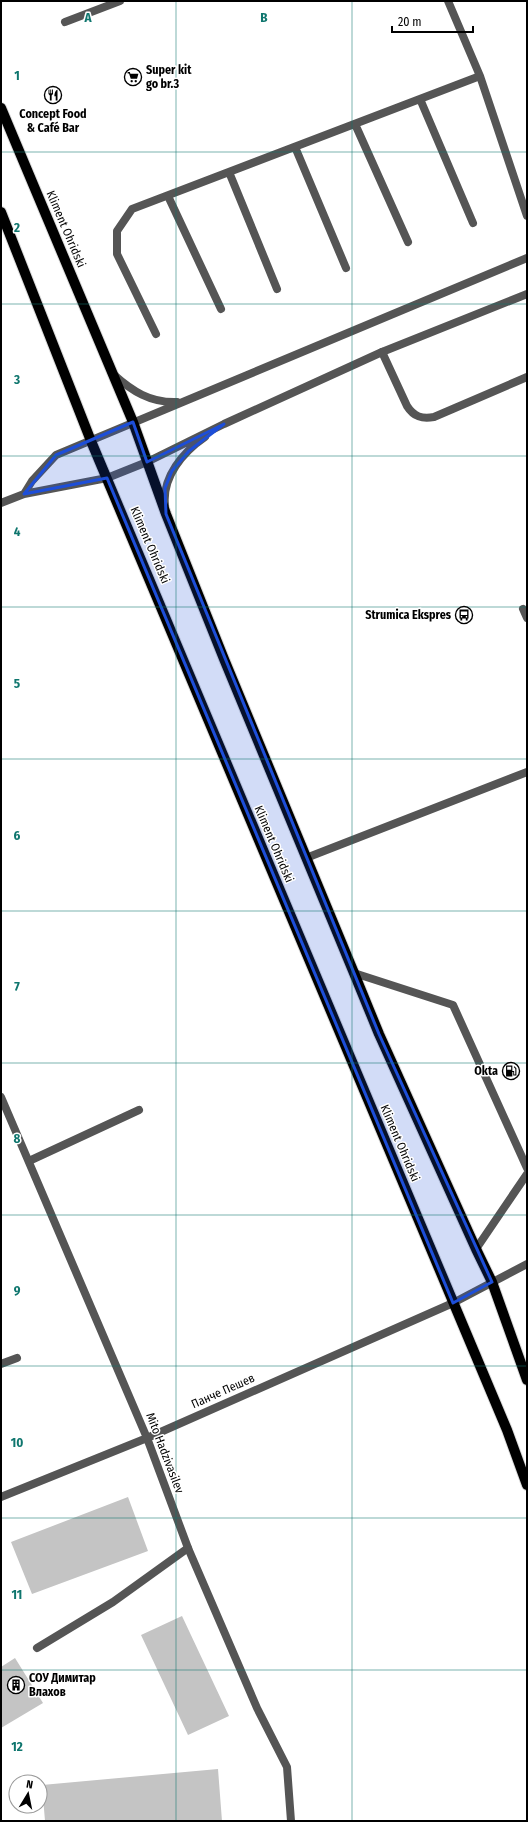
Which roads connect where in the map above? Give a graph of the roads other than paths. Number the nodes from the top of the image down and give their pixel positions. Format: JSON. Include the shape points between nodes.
{"nodes":[{"id":1,"x":120,"y":1,"type":"edge"},
{"id":2,"x":448,"y":1,"type":"edge"},
{"id":3,"x":65,"y":22,"type":"dead end"},
{"id":4,"x":480,"y":76,"type":"junction"},
{"id":5,"x":420,"y":99,"type":"junction"},
{"id":6,"x":1,"y":108,"type":"edge"},
{"id":7,"x":355,"y":124,"type":"junction"},
{"id":8,"x":295,"y":147,"type":"junction"},
{"id":9,"x":229,"y":172,"type":"junction"},
{"id":10,"x":168,"y":196,"type":"junction"},
{"id":11,"x":1,"y":212,"type":"edge"},
{"id":12,"x":527,"y":216,"type":"edge"},
{"id":13,"x":473,"y":223,"type":"dead end"},
{"id":14,"x":408,"y":242,"type":"dead end"},
{"id":15,"x":527,"y":258,"type":"edge"},
{"id":16,"x":346,"y":268,"type":"dead end"},
{"id":17,"x":278,"y":290,"type":"dead end"},
{"id":18,"x":527,"y":294,"type":"edge"},
{"id":19,"x":221,"y":309,"type":"dead end"},
{"id":20,"x":156,"y":334,"type":"dead end"},
{"id":21,"x":382,"y":352,"type":"junction"},
{"id":22,"x":112,"y":373,"type":"junction"},
{"id":23,"x":527,"y":377,"type":"edge"},
{"id":24,"x":184,"y":401,"type":"junction"},
{"id":25,"x":133,"y":422,"type":"junction"},
{"id":26,"x":224,"y":424,"type":"junction"},
{"id":27,"x":91,"y":440,"type":"junction"},
{"id":28,"x":147,"y":462,"type":"junction"},
{"id":29,"x":107,"y":478,"type":"junction"},
{"id":30,"x":24,"y":494,"type":"junction"},
{"id":31,"x":1,"y":503,"type":"edge"},
{"id":32,"x":166,"y":514,"type":"junction"},
{"id":33,"x":523,"y":609,"type":"dead end"},
{"id":34,"x":527,"y":618,"type":"edge"},
{"id":35,"x":527,"y":772,"type":"edge"},
{"id":36,"x":306,"y":858,"type":"junction"},
{"id":37,"x":354,"y":973,"type":"junction"},
{"id":38,"x":1,"y":1097,"type":"edge"},
{"id":39,"x":139,"y":1110,"type":"dead end"},
{"id":40,"x":28,"y":1161,"type":"junction"},
{"id":41,"x":527,"y":1168,"type":"edge"},
{"id":42,"x":527,"y":1174,"type":"edge"},
{"id":43,"x":476,"y":1249,"type":"junction"},
{"id":44,"x":527,"y":1264,"type":"edge"},
{"id":45,"x":492,"y":1282,"type":"junction"},
{"id":46,"x":453,"y":1303,"type":"junction"},
{"id":47,"x":16,"y":1358,"type":"dead end"},
{"id":48,"x":1,"y":1364,"type":"edge"},
{"id":49,"x":527,"y":1380,"type":"edge"},
{"id":50,"x":147,"y":1438,"type":"junction"},
{"id":51,"x":527,"y":1485,"type":"edge"},
{"id":52,"x":1,"y":1497,"type":"edge"},
{"id":53,"x":188,"y":1548,"type":"junction"},
{"id":54,"x":37,"y":1648,"type":"dead end"},
{"id":55,"x":291,"y":1821,"type":"edge"}],
"edges":[{"from":1,"to":3,"type":"street"},
{"from":2,"to":4,"type":"street"},
{"from":4,"to":5,"type":"street"},
{"from":4,"to":12,"type":"street"},
{"from":5,"to":7,"type":"street"},
{"from":5,"to":13,"type":"street"},
{"from":6,"to":22,"type":"main road","name":"Kliment Ohridski"},
{"from":7,"to":8,"type":"street"},
{"from":7,"to":14,"type":"street"},
{"from":8,"to":9,"type":"street"},
{"from":8,"to":16,"type":"street"},
{"from":9,"to":10,"type":"street"},
{"from":9,"to":17,"type":"street"},
{"from":10,"to":19,"type":"street"},
{"from":10,"to":20,"type":"street","via":[[132,209],[117,231],[117,254]]},
{"from":11,"to":27,"type":"main road","name":"Kliment Ohridski"},
{"from":15,"to":24,"type":"street"},
{"from":18,"to":21,"type":"street"},
{"from":21,"to":23,"type":"street","via":[[407,406],[418,417],[434,417]]},
{"from":21,"to":26,"type":"street"},
{"from":22,"to":24,"type":"street","via":[[141,396],[158,402]]},
{"from":22,"to":25,"type":"main road","name":"Kliment Ohridski"},
{"from":24,"to":25,"type":"street"},
{"from":25,"to":27,"type":"street"},
{"from":25,"to":28,"type":"main road","name":"Kliment Ohridski"},
{"from":26,"to":28,"type":"street"},
{"from":26,"to":32,"type":"street","via":[[202,439],[172,471],[164,498]]},
{"from":27,"to":29,"type":"main road","name":"Kliment Ohridski"},
{"from":27,"to":30,"type":"street","via":[[56,455],[32,481]]},
{"from":28,"to":29,"type":"street"},
{"from":28,"to":32,"type":"main road","name":"Kliment Ohridski"},
{"from":29,"to":30,"type":"street"},
{"from":29,"to":46,"type":"main road","name":"Kliment Ohridski"},
{"from":30,"to":31,"type":"street"},
{"from":32,"to":36,"type":"main road","name":"Kliment Ohridski"},
{"from":33,"to":34,"type":"street"},
{"from":35,"to":36,"type":"street"},
{"from":36,"to":37,"type":"main road","name":"Kliment Ohridski"},
{"from":37,"to":41,"type":"street","via":[[453,1006]]},
{"from":37,"to":43,"type":"main road","name":"Kliment Ohridski"},
{"from":38,"to":40,"type":"street","name":"Mito Hadzivasilev"},
{"from":39,"to":40,"type":"street"},
{"from":40,"to":50,"type":"street","name":"Mito Hadzivasilev"},
{"from":42,"to":43,"type":"street"},
{"from":43,"to":45,"type":"main road","name":"Kliment Ohridski"},
{"from":44,"to":45,"type":"street","name":"Панче Пешев"},
{"from":45,"to":46,"type":"street","name":"Панче Пешев"},
{"from":45,"to":49,"type":"main road","name":"Kliment Ohridski"},
{"from":46,"to":50,"type":"street","name":"Панче Пешев"},
{"from":46,"to":51,"type":"main road","name":"Kliment Ohridski","via":[[507,1430]]},
{"from":47,"to":48,"type":"street"},
{"from":50,"to":52,"type":"street","name":"Панче Пешев"},
{"from":50,"to":53,"type":"street","name":"Mito Hadzivasilev"},
{"from":53,"to":54,"type":"street","via":[[113,1602]]},
{"from":53,"to":55,"type":"street","name":"Mito Hadzivasilev","via":[[257,1708],[287,1767]]}]}
